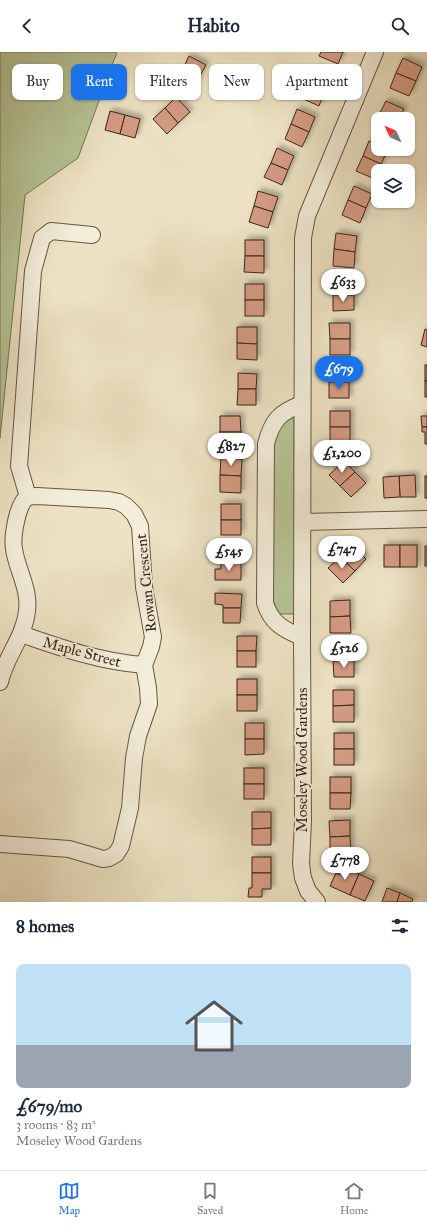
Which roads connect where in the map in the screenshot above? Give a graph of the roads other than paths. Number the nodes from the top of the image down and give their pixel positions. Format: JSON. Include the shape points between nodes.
{"nodes":[{"id":1,"x":375,"y":52,"type":"edge"},
{"id":2,"x":92,"y":235,"type":"dead end"},
{"id":3,"x":302,"y":404,"type":"junction"},
{"id":4,"x":28,"y":497,"type":"junction"},
{"id":5,"x":427,"y":519,"type":"edge"},
{"id":6,"x":303,"y":522,"type":"junction"},
{"id":7,"x":21,"y":634,"type":"junction"},
{"id":8,"x":302,"y":637,"type":"junction"},
{"id":9,"x":144,"y":665,"type":"junction"},
{"id":10,"x":0,"y":682,"type":"edge"},
{"id":11,"x":0,"y":844,"type":"edge"},
{"id":12,"x":317,"y":902,"type":"edge"}],
"edges":[{"from":1,"to":3,"type":"street","name":"Moseley Wood Gardens","via":[[307,216],[303,238]]},
{"from":2,"to":4,"type":"street","via":[[51,231],[42,238],[33,271],[19,466]]},
{"from":3,"to":6,"type":"street","name":"Moseley Wood Gardens"},
{"from":3,"to":8,"type":"street","via":[[288,409],[279,416],[272,425],[266,444],[265,595],[265,603],[271,616],[287,631]]},
{"from":4,"to":7,"type":"street","via":[[18,512],[13,547],[26,589],[28,610]]},
{"from":4,"to":9,"type":"street","name":"Rowan Crescent","via":[[109,500],[119,502],[134,514],[140,526],[144,587],[153,637]]},
{"from":5,"to":6,"type":"street"},
{"from":6,"to":8,"type":"street","name":"Moseley Wood Gardens"},
{"from":7,"to":9,"type":"street","name":"Maple Street","via":[[114,662]]},
{"from":7,"to":10,"type":"street"},
{"from":8,"to":12,"type":"street","name":"Moseley Wood Gardens","via":[[301,864],[308,890]]},
{"from":9,"to":11,"type":"street","via":[[149,704],[138,736],[128,818],[121,846],[116,854],[103,859],[69,849]]}]}
